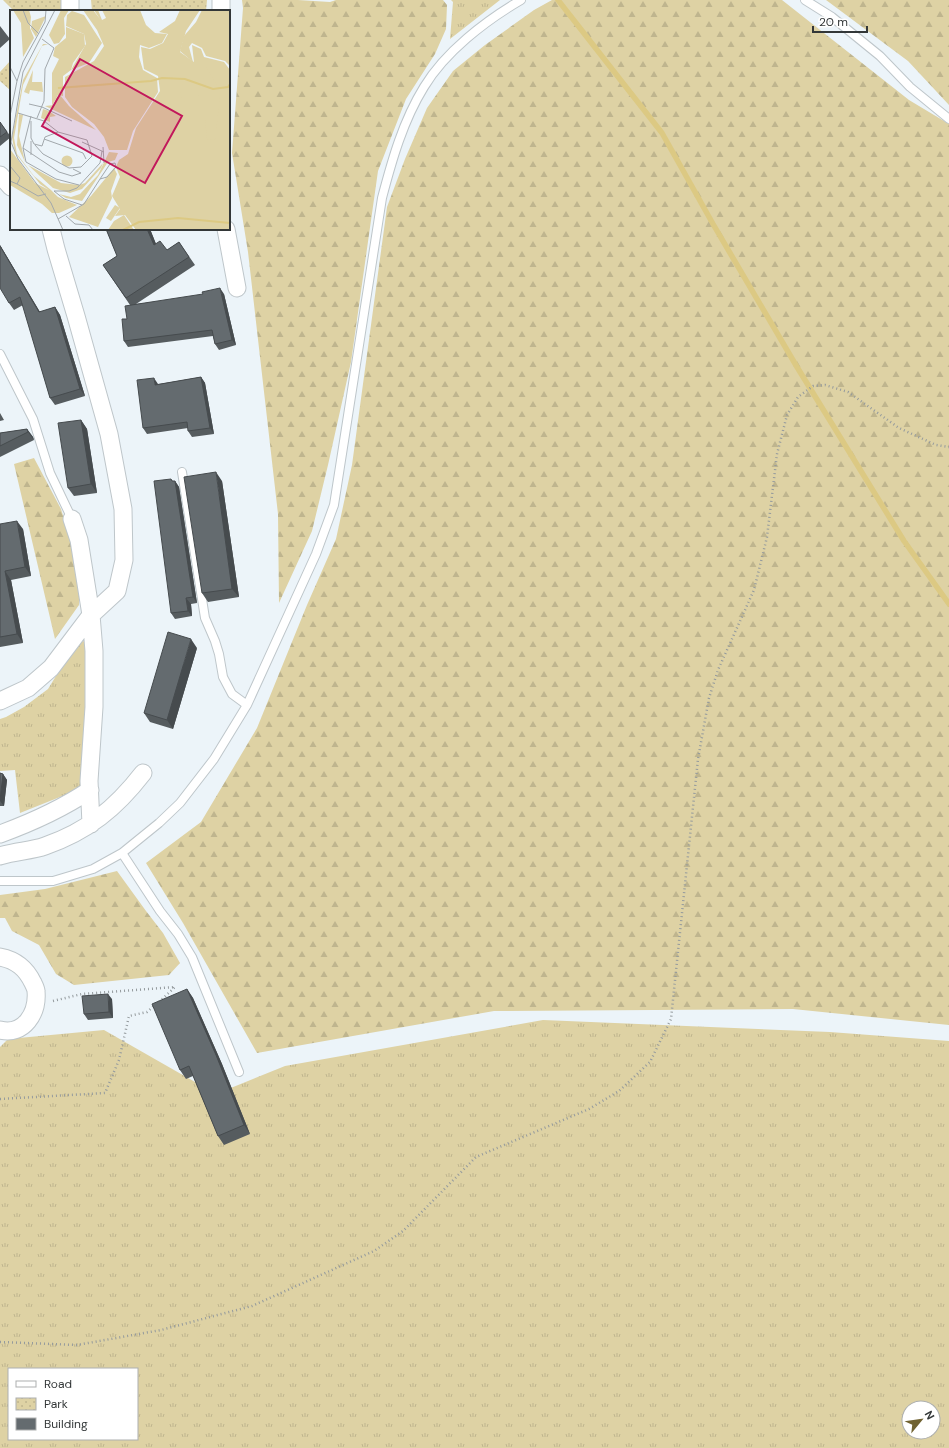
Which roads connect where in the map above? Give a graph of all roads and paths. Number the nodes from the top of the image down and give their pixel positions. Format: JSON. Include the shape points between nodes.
{"nodes":[{"id":1,"x":521,"y":0,"type":"edge"},
{"id":2,"x":805,"y":0,"type":"edge"},
{"id":3,"x":949,"y":120,"type":"edge"},
{"id":4,"x":0,"y":175,"type":"edge"},
{"id":5,"x":10,"y":186,"type":"edge"},
{"id":6,"x":50,"y":230,"type":"edge"},
{"id":7,"x":226,"y":230,"type":"edge"},
{"id":8,"x":237,"y":288,"type":"dead end"},
{"id":9,"x":0,"y":354,"type":"edge"},
{"id":10,"x":949,"y":447,"type":"edge"},
{"id":11,"x":182,"y":472,"type":"dead end"},
{"id":12,"x":72,"y":519,"type":"joint"},
{"id":13,"x":91,"y":615,"type":"junction"},
{"id":14,"x":0,"y":701,"type":"edge"},
{"id":15,"x":247,"y":706,"type":"junction"},
{"id":16,"x":143,"y":773,"type":"dead end"},
{"id":17,"x":90,"y":790,"type":"junction"},
{"id":18,"x":91,"y":824,"type":"junction"},
{"id":19,"x":0,"y":834,"type":"edge"},
{"id":20,"x":122,"y":853,"type":"junction"},
{"id":21,"x":0,"y":856,"type":"edge"},
{"id":22,"x":0,"y":881,"type":"edge"},
{"id":23,"x":0,"y":957,"type":"edge"},
{"id":24,"x":35,"y":1005,"type":"junction"},
{"id":25,"x":0,"y":1030,"type":"edge"},
{"id":26,"x":239,"y":1072,"type":"dead end"},
{"id":27,"x":0,"y":1099,"type":"edge"},
{"id":28,"x":0,"y":1342,"type":"edge"}],
"edges":[{"from":1,"to":15,"type":"lane","via":[[475,31],[446,58],[424,86],[404,128],[382,198],[334,505],[316,554]]},
{"from":2,"to":3,"type":"lane","via":[[832,17],[880,56],[910,87]]},
{"from":4,"to":5,"type":"street"},
{"from":6,"to":13,"type":"street","via":[[109,434],[123,509],[124,560],[117,591]]},
{"from":7,"to":8,"type":"street"},
{"from":9,"to":12,"type":"lane","via":[[33,418],[50,473]]},
{"from":10,"to":28,"type":"path","via":[[936,445],[899,428],[848,392],[825,384],[813,386],[798,397],[787,415],[777,454],[767,537],[754,590],[718,670],[709,698],[698,759],[671,1019],[650,1062],[619,1091],[589,1109],[476,1158],[402,1231],[374,1251],[252,1306],[161,1330],[77,1345]]},
{"from":11,"to":15,"type":"lane","via":[[205,618],[217,648],[223,677],[232,694]]},
{"from":12,"to":13,"type":"street","via":[[79,540]]},
{"from":13,"to":14,"type":"street","via":[[51,668],[28,688]]},
{"from":13,"to":17,"type":"street","via":[[94,707]]},
{"from":15,"to":20,"type":"lane","via":[[214,759],[180,803]]},
{"from":16,"to":18,"type":"street","via":[[108,812]]},
{"from":17,"to":18,"type":"street"},
{"from":17,"to":19,"type":"street","via":[[53,812]]},
{"from":18,"to":21,"type":"street","via":[[44,847]]},
{"from":20,"to":22,"type":"lane","via":[[93,869],[53,881]]},
{"from":20,"to":26,"type":"lane","via":[[192,957]]},
{"from":23,"to":24,"type":"street","via":[[13,960],[30,976],[36,990]]},
{"from":24,"to":25,"type":"street","via":[[32,1018],[21,1027],[7,1032]]},
{"from":24,"to":27,"type":"path","via":[[82,994],[175,987],[147,1012],[129,1016],[119,1060],[105,1093]]}]}
